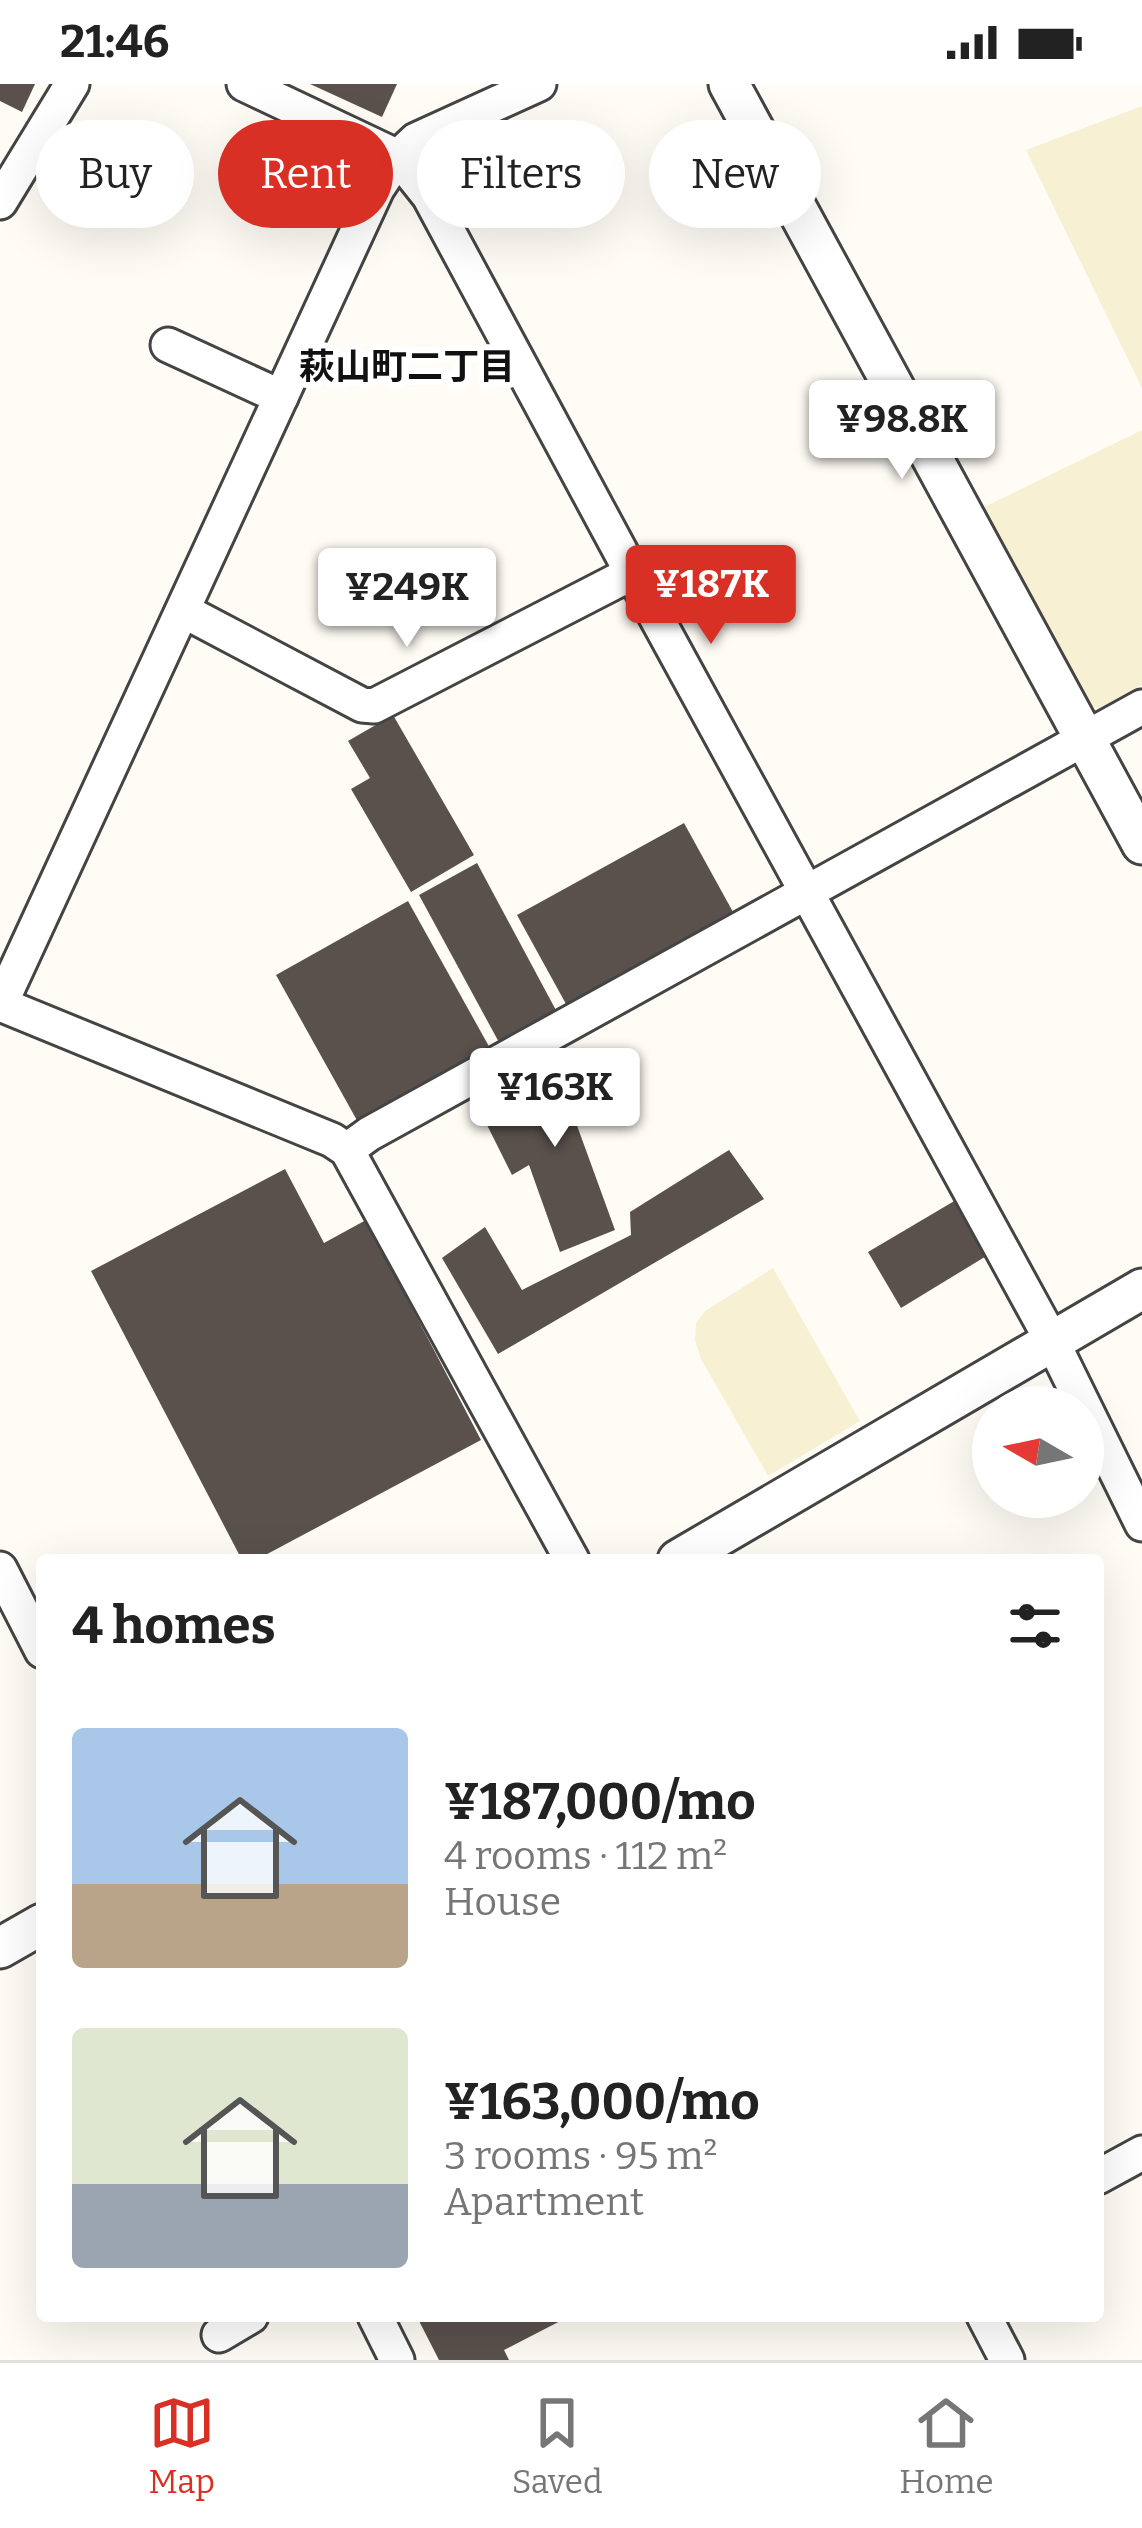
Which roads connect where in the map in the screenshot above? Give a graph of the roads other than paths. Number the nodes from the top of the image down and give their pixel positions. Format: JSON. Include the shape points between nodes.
{"nodes":[{"id":1,"x":72,"y":84,"type":"edge"},
{"id":2,"x":244,"y":84,"type":"edge"},
{"id":3,"x":539,"y":84,"type":"edge"},
{"id":4,"x":729,"y":84,"type":"edge"},
{"id":5,"x":398,"y":157,"type":"junction"},
{"id":6,"x":0,"y":202,"type":"edge"},
{"id":7,"x":168,"y":345,"type":"dead end"},
{"id":8,"x":281,"y":397,"type":"junction"},
{"id":9,"x":632,"y":573,"type":"junction"},
{"id":10,"x":184,"y":611,"type":"junction"},
{"id":11,"x":1142,"y":707,"type":"edge"},
{"id":12,"x":1084,"y":739,"type":"junction"},
{"id":13,"x":1142,"y":844,"type":"edge"},
{"id":14,"x":806,"y":893,"type":"junction"},
{"id":15,"x":0,"y":1005,"type":"edge"},
{"id":16,"x":347,"y":1150,"type":"junction"},
{"id":17,"x":1142,"y":1289,"type":"edge"},
{"id":18,"x":1052,"y":1341,"type":"junction"},
{"id":19,"x":1142,"y":1524,"type":"edge"},
{"id":20,"x":569,"y":1554,"type":"edge"},
{"id":21,"x":688,"y":1554,"type":"edge"},
{"id":22,"x":0,"y":1569,"type":"edge"},
{"id":23,"x":36,"y":1639,"type":"edge"},
{"id":24,"x":36,"y":1927,"type":"edge"},
{"id":25,"x":0,"y":1948,"type":"edge"},
{"id":26,"x":1142,"y":2153,"type":"edge"},
{"id":27,"x":1104,"y":2174,"type":"edge"},
{"id":28,"x":241,"y":2322,"type":"edge"},
{"id":29,"x":378,"y":2322,"type":"edge"},
{"id":30,"x":987,"y":2322,"type":"edge"},
{"id":31,"x":219,"y":2335,"type":"dead end"},
{"id":32,"x":398,"y":2360,"type":"edge"},
{"id":33,"x":1007,"y":2360,"type":"edge"}],
"edges":[{"from":1,"to":6,"type":"street"},
{"from":2,"to":5,"type":"street"},
{"from":3,"to":5,"type":"street","via":[[416,140]]},
{"from":4,"to":12,"type":"street"},
{"from":5,"to":8,"type":"street"},
{"from":5,"to":9,"type":"street","via":[[429,196]]},
{"from":7,"to":8,"type":"street"},
{"from":8,"to":10,"type":"street"},
{"from":9,"to":10,"type":"street","via":[[374,706]]},
{"from":9,"to":14,"type":"street"},
{"from":10,"to":15,"type":"street"},
{"from":11,"to":12,"type":"street"},
{"from":12,"to":13,"type":"street"},
{"from":12,"to":14,"type":"street"},
{"from":14,"to":16,"type":"street"},
{"from":14,"to":18,"type":"street"},
{"from":15,"to":16,"type":"street"},
{"from":16,"to":20,"type":"street"},
{"from":17,"to":18,"type":"street"},
{"from":18,"to":19,"type":"street"},
{"from":18,"to":21,"type":"street"},
{"from":22,"to":23,"type":"street"},
{"from":24,"to":25,"type":"street"},
{"from":26,"to":27,"type":"street"},
{"from":28,"to":31,"type":"street"},
{"from":29,"to":32,"type":"street"},
{"from":30,"to":33,"type":"street"}]}
